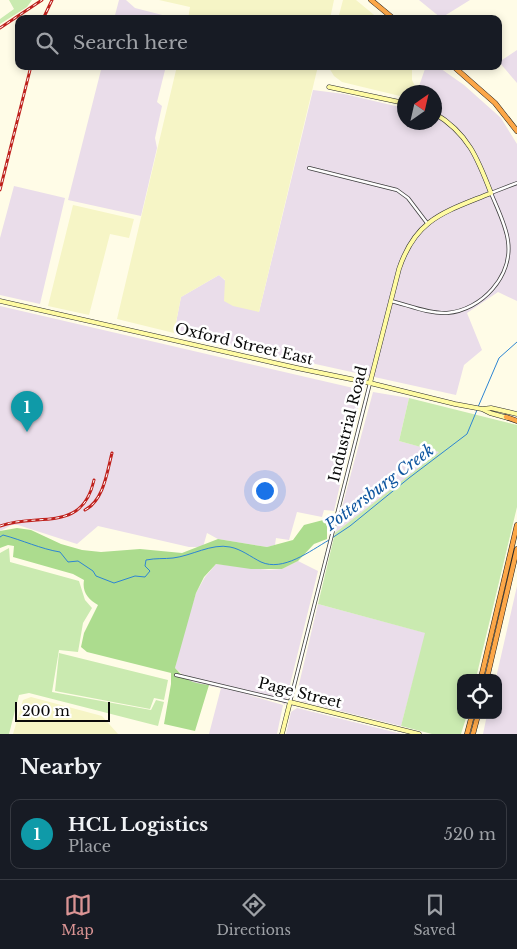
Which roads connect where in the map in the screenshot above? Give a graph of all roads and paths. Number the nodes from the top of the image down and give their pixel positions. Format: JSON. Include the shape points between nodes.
{"nodes":[{"id":1,"x":371,"y":0,"type":"edge"},
{"id":2,"x":389,"y":15,"type":"edge"},
{"id":3,"x":457,"y":70,"type":"edge"},
{"id":4,"x":328,"y":87,"type":"dead end"},
{"id":5,"x":397,"y":102,"type":"edge"},
{"id":6,"x":442,"y":118,"type":"edge"},
{"id":7,"x":517,"y":131,"type":"edge"},
{"id":8,"x":309,"y":168,"type":"dead end"},
{"id":9,"x":517,"y":183,"type":"edge"},
{"id":10,"x":491,"y":193,"type":"junction"},
{"id":11,"x":427,"y":223,"type":"junction"},
{"id":12,"x":0,"y":301,"type":"edge"},
{"id":13,"x":391,"y":301,"type":"junction"},
{"id":14,"x":370,"y":383,"type":"junction"},
{"id":15,"x":482,"y":409,"type":"junction"},
{"id":16,"x":517,"y":414,"type":"edge"},
{"id":17,"x":506,"y":417,"type":"joint"},
{"id":18,"x":517,"y":420,"type":"edge"},
{"id":19,"x":517,"y":525,"type":"edge"},
{"id":20,"x":517,"y":549,"type":"edge"},
{"id":21,"x":482,"y":674,"type":"edge"},
{"id":22,"x":488,"y":674,"type":"edge"},
{"id":23,"x":176,"y":675,"type":"dead end"},
{"id":24,"x":290,"y":702,"type":"junction"},
{"id":25,"x":471,"y":719,"type":"edge"},
{"id":26,"x":477,"y":719,"type":"edge"},
{"id":27,"x":282,"y":734,"type":"edge"},
{"id":28,"x":419,"y":734,"type":"edge"},
{"id":29,"x":467,"y":734,"type":"edge"},
{"id":30,"x":473,"y":734,"type":"edge"}],
"edges":[{"from":1,"to":2,"type":"highway"},
{"from":3,"to":7,"type":"highway","via":[[494,103]]},
{"from":4,"to":5,"type":"street"},
{"from":6,"to":10,"type":"street","via":[[458,129],[467,142]]},
{"from":8,"to":11,"type":"street","via":[[396,190],[408,198]]},
{"from":9,"to":10,"type":"street","name":"Industrial Road"},
{"from":10,"to":11,"type":"street","name":"Industrial Road","via":[[448,210]]},
{"from":10,"to":13,"type":"street","via":[[509,243],[503,272],[486,297],[476,304],[448,313]]},
{"from":11,"to":13,"type":"street","name":"Industrial Road","via":[[404,252]]},
{"from":12,"to":14,"type":"street","name":"Oxford Street East"},
{"from":13,"to":14,"type":"street","name":"Industrial Road"},
{"from":14,"to":15,"type":"street","name":"Oxford Street East"},
{"from":14,"to":24,"type":"street","name":"Industrial Road"},
{"from":15,"to":16,"type":"street","name":"Oxford Street East"},
{"from":15,"to":17,"type":"street","name":"Oxford Street East"},
{"from":17,"to":18,"type":"highway"},
{"from":19,"to":21,"type":"highway"},
{"from":20,"to":22,"type":"highway"},
{"from":23,"to":24,"type":"street","name":"Page Street"},
{"from":24,"to":27,"type":"street","name":"Industrial Road"},
{"from":24,"to":28,"type":"street","name":"Page Street"},
{"from":25,"to":29,"type":"highway"},
{"from":26,"to":30,"type":"highway"}]}
